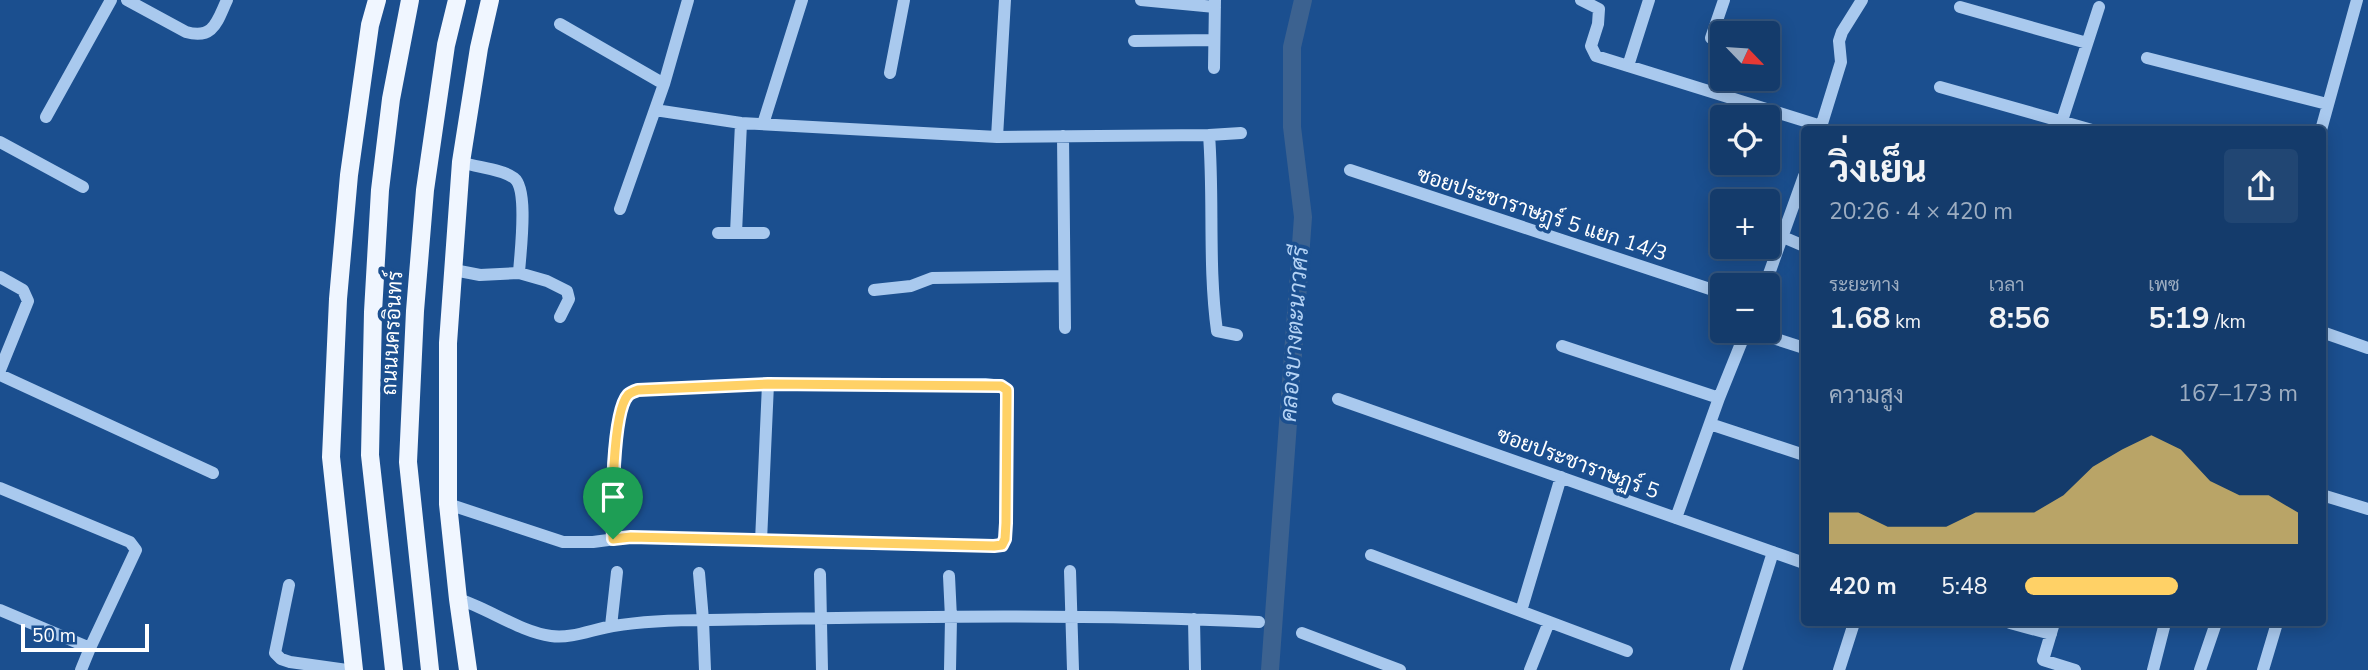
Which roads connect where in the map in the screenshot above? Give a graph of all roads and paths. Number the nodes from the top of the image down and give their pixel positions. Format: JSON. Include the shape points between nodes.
{"nodes":[{"id":1,"x":111,"y":0,"type":"edge"},
{"id":2,"x":127,"y":0,"type":"edge"},
{"id":3,"x":227,"y":0,"type":"edge"},
{"id":4,"x":377,"y":0,"type":"edge"},
{"id":5,"x":410,"y":0,"type":"edge"},
{"id":6,"x":457,"y":0,"type":"edge"},
{"id":7,"x":490,"y":0,"type":"edge"},
{"id":8,"x":688,"y":0,"type":"edge"},
{"id":9,"x":802,"y":0,"type":"edge"},
{"id":10,"x":904,"y":0,"type":"edge"},
{"id":11,"x":1004,"y":0,"type":"edge"},
{"id":12,"x":1141,"y":0,"type":"edge"},
{"id":13,"x":1581,"y":0,"type":"edge"},
{"id":14,"x":1649,"y":0,"type":"edge"},
{"id":15,"x":1724,"y":0,"type":"edge"},
{"id":16,"x":1862,"y":0,"type":"edge"},
{"id":17,"x":2357,"y":0,"type":"edge"},
{"id":18,"x":1215,"y":3,"type":"edge"},
{"id":19,"x":2099,"y":6,"type":"dead end"},
{"id":20,"x":1960,"y":7,"type":"dead end"},
{"id":21,"x":1717,"y":21,"type":"edge"},
{"id":22,"x":560,"y":24,"type":"dead end"},
{"id":23,"x":1214,"y":40,"type":"junction"},
{"id":24,"x":1134,"y":41,"type":"dead end"},
{"id":25,"x":2087,"y":43,"type":"junction"},
{"id":26,"x":2147,"y":58,"type":"dead end"},
{"id":27,"x":1628,"y":66,"type":"junction"},
{"id":28,"x":1214,"y":68,"type":"dead end"},
{"id":29,"x":890,"y":73,"type":"dead end"},
{"id":30,"x":664,"y":84,"type":"junction"},
{"id":31,"x":1940,"y":87,"type":"dead end"},
{"id":32,"x":2327,"y":104,"type":"junction"},
{"id":33,"x":655,"y":110,"type":"junction"},
{"id":34,"x":46,"y":117,"type":"dead end"},
{"id":35,"x":741,"y":123,"type":"junction"},
{"id":36,"x":763,"y":124,"type":"junction"},
{"id":37,"x":2060,"y":125,"type":"edge"},
{"id":38,"x":1815,"y":126,"type":"edge"},
{"id":39,"x":1822,"y":126,"type":"edge"},
{"id":40,"x":2322,"y":126,"type":"edge"},
{"id":41,"x":1241,"y":133,"type":"dead end"},
{"id":42,"x":1209,"y":135,"type":"junction"},
{"id":43,"x":1063,"y":136,"type":"junction"},
{"id":44,"x":998,"y":137,"type":"junction"},
{"id":45,"x":0,"y":142,"type":"edge"},
{"id":46,"x":461,"y":162,"type":"junction"},
{"id":47,"x":1350,"y":170,"type":"dead end"},
{"id":48,"x":1801,"y":185,"type":"edge"},
{"id":49,"x":83,"y":187,"type":"dead end"},
{"id":50,"x":620,"y":209,"type":"dead end"},
{"id":51,"x":718,"y":233,"type":"dead end"},
{"id":52,"x":736,"y":233,"type":"junction"},
{"id":53,"x":764,"y":233,"type":"dead end"},
{"id":54,"x":1783,"y":237,"type":"junction"},
{"id":55,"x":1801,"y":245,"type":"edge"},
{"id":56,"x":454,"y":270,"type":"junction"},
{"id":57,"x":1770,"y":273,"type":"edge"},
{"id":58,"x":519,"y":274,"type":"junction"},
{"id":59,"x":1063,"y":276,"type":"junction"},
{"id":60,"x":0,"y":277,"type":"edge"},
{"id":61,"x":1710,"y":289,"type":"edge"},
{"id":62,"x":874,"y":290,"type":"dead end"},
{"id":63,"x":560,"y":317,"type":"dead end"},
{"id":64,"x":1065,"y":328,"type":"dead end"},
{"id":65,"x":2326,"y":333,"type":"edge"},
{"id":66,"x":1237,"y":335,"type":"dead end"},
{"id":67,"x":1780,"y":341,"type":"edge"},
{"id":68,"x":1744,"y":343,"type":"edge"},
{"id":69,"x":1562,"y":346,"type":"dead end"},
{"id":70,"x":1801,"y":347,"type":"edge"},
{"id":71,"x":2368,"y":348,"type":"edge"},
{"id":72,"x":0,"y":372,"type":"edge"},
{"id":73,"x":768,"y":384,"type":"junction"},
{"id":74,"x":1719,"y":398,"type":"junction"},
{"id":75,"x":1338,"y":399,"type":"dead end"},
{"id":76,"x":1710,"y":424,"type":"junction"},
{"id":77,"x":1801,"y":454,"type":"edge"},
{"id":78,"x":213,"y":473,"type":"dead end"},
{"id":79,"x":1562,"y":477,"type":"junction"},
{"id":80,"x":0,"y":488,"type":"edge"},
{"id":81,"x":2326,"y":496,"type":"edge"},
{"id":82,"x":447,"y":504,"type":"junction"},
{"id":83,"x":2368,"y":509,"type":"edge"},
{"id":84,"x":1676,"y":518,"type":"junction"},
{"id":85,"x":613,"y":539,"type":"junction"},
{"id":86,"x":761,"y":541,"type":"junction"},
{"id":87,"x":1773,"y":552,"type":"junction"},
{"id":88,"x":1371,"y":555,"type":"dead end"},
{"id":89,"x":1801,"y":562,"type":"edge"},
{"id":90,"x":1070,"y":571,"type":"dead end"},
{"id":91,"x":617,"y":572,"type":"dead end"},
{"id":92,"x":699,"y":573,"type":"dead end"},
{"id":93,"x":820,"y":574,"type":"dead end"},
{"id":94,"x":949,"y":576,"type":"dead end"},
{"id":95,"x":289,"y":585,"type":"dead end"},
{"id":96,"x":458,"y":599,"type":"junction"},
{"id":97,"x":0,"y":610,"type":"edge"},
{"id":98,"x":1521,"y":611,"type":"junction"},
{"id":99,"x":822,"y":618,"type":"junction"},
{"id":100,"x":951,"y":618,"type":"junction"},
{"id":101,"x":1073,"y":618,"type":"junction"},
{"id":102,"x":1194,"y":619,"type":"junction"},
{"id":103,"x":704,"y":620,"type":"junction"},
{"id":104,"x":1259,"y":622,"type":"dead end"},
{"id":105,"x":1549,"y":622,"type":"junction"},
{"id":106,"x":611,"y":626,"type":"junction"},
{"id":107,"x":1853,"y":626,"type":"edge"},
{"id":108,"x":2032,"y":626,"type":"edge"},
{"id":109,"x":2164,"y":626,"type":"edge"},
{"id":110,"x":2215,"y":626,"type":"edge"},
{"id":111,"x":2276,"y":626,"type":"edge"},
{"id":112,"x":2053,"y":629,"type":"edge"},
{"id":113,"x":1302,"y":634,"type":"dead end"},
{"id":114,"x":90,"y":648,"type":"junction"},
{"id":115,"x":1627,"y":651,"type":"dead end"},
{"id":116,"x":1369,"y":665,"type":"edge"},
{"id":117,"x":2041,"y":665,"type":"edge"},
{"id":118,"x":81,"y":670,"type":"edge"},
{"id":119,"x":347,"y":670,"type":"edge"},
{"id":120,"x":354,"y":670,"type":"edge"},
{"id":121,"x":394,"y":670,"type":"edge"},
{"id":122,"x":430,"y":670,"type":"edge"},
{"id":123,"x":468,"y":670,"type":"edge"},
{"id":124,"x":705,"y":670,"type":"edge"},
{"id":125,"x":822,"y":670,"type":"edge"},
{"id":126,"x":950,"y":670,"type":"edge"},
{"id":127,"x":1073,"y":670,"type":"edge"},
{"id":128,"x":1195,"y":670,"type":"edge"},
{"id":129,"x":1401,"y":670,"type":"edge"},
{"id":130,"x":1530,"y":670,"type":"edge"},
{"id":131,"x":1736,"y":670,"type":"edge"},
{"id":132,"x":1839,"y":670,"type":"edge"},
{"id":133,"x":2075,"y":670,"type":"edge"},
{"id":134,"x":2153,"y":670,"type":"edge"},
{"id":135,"x":2200,"y":670,"type":"edge"},
{"id":136,"x":2263,"y":670,"type":"edge"}],
"edges":[{"from":1,"to":34,"type":"street"},
{"from":2,"to":3,"type":"street","via":[[186,32],[204,35],[215,25]]},
{"from":4,"to":120,"type":"main road","via":[[349,175],[331,457]]},
{"from":5,"to":121,"type":"main road","name":"ถนนนครอินทร์","via":[[391,99],[373,312],[370,455]]},
{"from":6,"to":122,"type":"main road","name":"ถนนนครอินทร์","via":[[425,190],[408,462]]},
{"from":7,"to":46,"type":"main road"},
{"from":8,"to":30,"type":"street"},
{"from":9,"to":36,"type":"street"},
{"from":10,"to":29,"type":"street"},
{"from":11,"to":44,"type":"street"},
{"from":12,"to":18,"type":"street"},
{"from":13,"to":27,"type":"street","via":[[1599,9],[1592,52]]},
{"from":14,"to":27,"type":"street"},
{"from":15,"to":21,"type":"street"},
{"from":16,"to":39,"type":"street","via":[[1839,41],[1841,62]]},
{"from":17,"to":32,"type":"street"},
{"from":18,"to":23,"type":"street"},
{"from":19,"to":25,"type":"street"},
{"from":20,"to":25,"type":"street"},
{"from":22,"to":30,"type":"street"},
{"from":23,"to":24,"type":"street"},
{"from":23,"to":28,"type":"street"},
{"from":25,"to":37,"type":"street"},
{"from":26,"to":32,"type":"street"},
{"from":27,"to":38,"type":"street"},
{"from":30,"to":33,"type":"street"},
{"from":31,"to":37,"type":"street"},
{"from":32,"to":40,"type":"street"},
{"from":33,"to":35,"type":"street"},
{"from":33,"to":50,"type":"street"},
{"from":35,"to":36,"type":"street"},
{"from":35,"to":52,"type":"street"},
{"from":36,"to":44,"type":"street"},
{"from":41,"to":42,"type":"street"},
{"from":42,"to":43,"type":"street"},
{"from":42,"to":66,"type":"street","via":[[1212,295],[1217,331]]},
{"from":43,"to":44,"type":"street"},
{"from":43,"to":59,"type":"street"},
{"from":45,"to":49,"type":"street"},
{"from":46,"to":56,"type":"main road"},
{"from":46,"to":58,"type":"street","via":[[511,176],[520,183]]},
{"from":47,"to":61,"type":"street","name":"ซอยประชาราษฎร์ 5 แยก 14/3"},
{"from":48,"to":54,"type":"street"},
{"from":51,"to":52,"type":"street"},
{"from":52,"to":53,"type":"street"},
{"from":54,"to":55,"type":"street"},
{"from":54,"to":57,"type":"street"},
{"from":56,"to":58,"type":"street"},
{"from":56,"to":82,"type":"main road"},
{"from":58,"to":63,"type":"street","via":[[567,291],[569,299]]},
{"from":59,"to":62,"type":"street","via":[[932,278],[911,286]]},
{"from":59,"to":64,"type":"street"},
{"from":60,"to":72,"type":"street","via":[[23,290],[28,301]]},
{"from":65,"to":71,"type":"street"},
{"from":67,"to":70,"type":"street"},
{"from":68,"to":74,"type":"street"},
{"from":69,"to":74,"type":"street"},
{"from":72,"to":78,"type":"street"},
{"from":73,"to":85,"type":"street","via":[[629,394],[621,408],[611,489]]},
{"from":73,"to":86,"type":"street"},
{"from":73,"to":86,"type":"street","via":[[1001,386],[1007,390],[1006,523],[1002,545],[994,546]]},
{"from":74,"to":76,"type":"street"},
{"from":75,"to":79,"type":"street","name":"ซอยประชาราษฏร์ 5"},
{"from":76,"to":77,"type":"street"},
{"from":76,"to":84,"type":"street"},
{"from":79,"to":84,"type":"street","name":"ซอยประชาราษฏร์ 5"},
{"from":79,"to":98,"type":"street"},
{"from":80,"to":114,"type":"street","via":[[134,544],[136,550]]},
{"from":81,"to":83,"type":"street"},
{"from":82,"to":85,"type":"street","via":[[563,542]]},
{"from":82,"to":96,"type":"main road"},
{"from":84,"to":87,"type":"street","name":"ซอยประชาราษฏร์ 5"},
{"from":85,"to":86,"type":"street"},
{"from":87,"to":89,"type":"street","name":"ซอยประชาราษฏร์ 5"},
{"from":87,"to":131,"type":"street"},
{"from":88,"to":98,"type":"street"},
{"from":90,"to":101,"type":"street"},
{"from":91,"to":106,"type":"street"},
{"from":92,"to":103,"type":"street"},
{"from":93,"to":99,"type":"street"},
{"from":94,"to":100,"type":"street"},
{"from":95,"to":119,"type":"street","via":[[275,653],[290,662]]},
{"from":96,"to":106,"type":"street","via":[[548,636],[565,637]]},
{"from":96,"to":123,"type":"main road"},
{"from":97,"to":114,"type":"street"},
{"from":98,"to":105,"type":"street"},
{"from":99,"to":100,"type":"street"},
{"from":99,"to":103,"type":"street"},
{"from":99,"to":125,"type":"street"},
{"from":100,"to":101,"type":"street"},
{"from":100,"to":126,"type":"street"},
{"from":101,"to":102,"type":"street"},
{"from":101,"to":127,"type":"street"},
{"from":102,"to":104,"type":"street"},
{"from":102,"to":128,"type":"street"},
{"from":103,"to":106,"type":"street"},
{"from":103,"to":124,"type":"street"},
{"from":105,"to":115,"type":"street"},
{"from":105,"to":130,"type":"street"},
{"from":107,"to":132,"type":"street"},
{"from":108,"to":112,"type":"street"},
{"from":109,"to":134,"type":"street"},
{"from":110,"to":135,"type":"street"},
{"from":111,"to":136,"type":"street"},
{"from":112,"to":117,"type":"street"},
{"from":113,"to":116,"type":"street"},
{"from":114,"to":118,"type":"street"},
{"from":116,"to":129,"type":"street"},
{"from":117,"to":133,"type":"street"}]}
